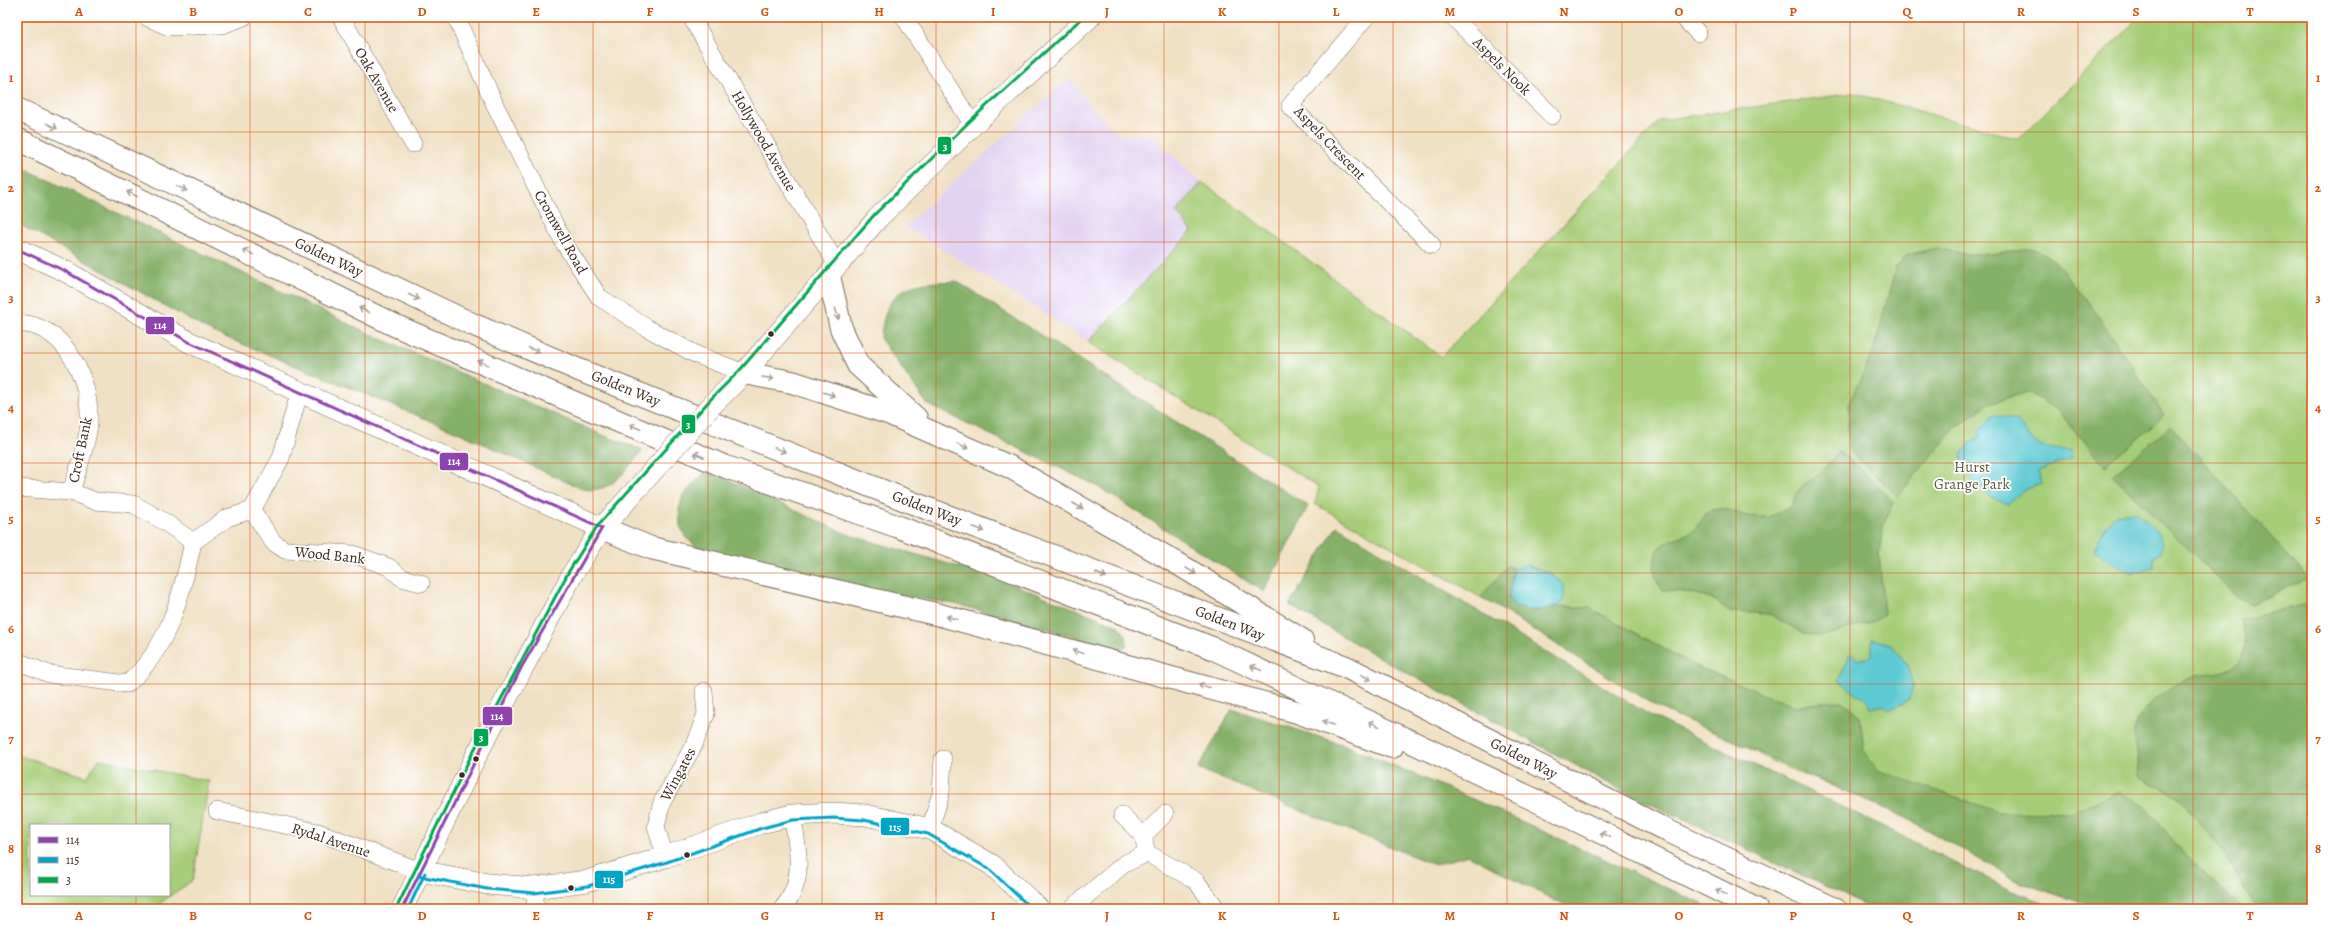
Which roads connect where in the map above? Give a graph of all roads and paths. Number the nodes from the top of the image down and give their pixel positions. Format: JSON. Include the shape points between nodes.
{"nodes":[{"id":1,"x":146,"y":17,"type":"edge"},
{"id":2,"x":244,"y":17,"type":"edge"},
{"id":3,"x":341,"y":17,"type":"edge"},
{"id":4,"x":456,"y":17,"type":"edge"},
{"id":5,"x":691,"y":17,"type":"edge"},
{"id":6,"x":904,"y":17,"type":"edge"},
{"id":7,"x":1090,"y":17,"type":"edge"},
{"id":8,"x":1366,"y":17,"type":"edge"},
{"id":9,"x":1453,"y":17,"type":"edge"},
{"id":10,"x":1683,"y":17,"type":"edge"},
{"id":11,"x":1698,"y":33,"type":"dead end"},
{"id":12,"x":17,"y":109,"type":"edge"},
{"id":13,"x":1552,"y":116,"type":"dead end"},
{"id":14,"x":973,"y":125,"type":"junction"},
{"id":15,"x":17,"y":139,"type":"edge"},
{"id":16,"x":414,"y":144,"type":"dead end"},
{"id":17,"x":1432,"y":245,"type":"dead end"},
{"id":18,"x":17,"y":249,"type":"edge"},
{"id":19,"x":833,"y":270,"type":"junction"},
{"id":20,"x":17,"y":323,"type":"edge"},
{"id":21,"x":744,"y":374,"type":"junction"},
{"id":22,"x":300,"y":390,"type":"junction"},
{"id":23,"x":933,"y":433,"type":"junction"},
{"id":24,"x":17,"y":488,"type":"edge"},
{"id":25,"x":71,"y":492,"type":"junction"},
{"id":26,"x":252,"y":510,"type":"junction"},
{"id":27,"x":602,"y":528,"type":"junction"},
{"id":28,"x":193,"y":542,"type":"junction"},
{"id":29,"x":421,"y":583,"type":"dead end"},
{"id":30,"x":17,"y":661,"type":"edge"},
{"id":31,"x":1346,"y":667,"type":"junction"},
{"id":32,"x":704,"y":691,"type":"dead end"},
{"id":33,"x":943,"y":760,"type":"dead end"},
{"id":34,"x":1535,"y":800,"type":"junction"},
{"id":35,"x":217,"y":811,"type":"dead end"},
{"id":36,"x":1165,"y":814,"type":"dead end"},
{"id":37,"x":792,"y":815,"type":"junction"},
{"id":38,"x":1122,"y":815,"type":"dead end"},
{"id":39,"x":930,"y":829,"type":"junction"},
{"id":40,"x":1142,"y":836,"type":"junction"},
{"id":41,"x":1147,"y":853,"type":"junction"},
{"id":42,"x":666,"y":857,"type":"junction"},
{"id":43,"x":420,"y":871,"type":"junction"},
{"id":44,"x":534,"y":888,"type":"junction"},
{"id":45,"x":402,"y":909,"type":"edge"},
{"id":46,"x":536,"y":909,"type":"edge"},
{"id":47,"x":782,"y":909,"type":"edge"},
{"id":48,"x":1039,"y":909,"type":"edge"},
{"id":49,"x":1071,"y":909,"type":"edge"},
{"id":50,"x":1217,"y":909,"type":"edge"},
{"id":51,"x":1756,"y":909,"type":"edge"},
{"id":52,"x":1835,"y":909,"type":"edge"}],
"edges":[{"from":1,"to":2,"type":"street","via":[[169,28],[222,25]]},
{"from":3,"to":16,"type":"street","name":"Oak Avenue"},
{"from":4,"to":21,"type":"street","name":"Cromwell Road","via":[[495,106],[564,243],[599,297],[697,356]]},
{"from":5,"to":19,"type":"street","name":"Hollywood Avenue"},
{"from":6,"to":14,"type":"street"},
{"from":7,"to":14,"type":"street"},
{"from":8,"to":17,"type":"street","name":"Aspels Crescent","via":[[1290,106]]},
{"from":9,"to":13,"type":"street","name":"Aspels Nook"},
{"from":10,"to":11,"type":"street"},
{"from":12,"to":31,"type":"highway","name":"Golden Way","one_way":true,"via":[[472,324],[579,370],[912,504]]},
{"from":14,"to":19,"type":"street","via":[[878,218]]},
{"from":34,"to":15,"type":"highway","name":"Golden Way","one_way":true,"via":[[1212,648],[899,528],[726,467],[394,325]]},
{"from":18,"to":22,"type":"street","via":[[65,271],[189,342]]},
{"from":19,"to":21,"type":"street"},
{"from":19,"to":23,"type":"highway","one_way":true,"via":[[841,328],[858,365]]},
{"from":20,"to":25,"type":"street","name":"Croft Bank","via":[[36,326],[55,338],[72,358],[84,384],[89,403],[89,426]]},
{"from":21,"to":23,"type":"highway","one_way":true,"via":[[792,382],[888,413]]},
{"from":21,"to":27,"type":"street","bridge":true,"via":[[714,403]]},
{"from":22,"to":26,"type":"street","via":[[281,458]]},
{"from":22,"to":27,"type":"street"},
{"from":23,"to":31,"type":"highway","one_way":true,"via":[[1010,466],[1180,565]]},
{"from":24,"to":25,"type":"street","name":"Croft Bank"},
{"from":25,"to":28,"type":"street","name":"Croft Bank","via":[[95,501],[133,504]]},
{"from":26,"to":28,"type":"street","via":[[227,518]]},
{"from":26,"to":29,"type":"street","name":"Wood Bank","via":[[273,542],[285,550],[354,554],[389,567],[402,578]]},
{"from":34,"to":27,"type":"highway","one_way":true,"via":[[1297,712],[940,615],[651,548]]},
{"from":27,"to":43,"type":"street","via":[[573,573],[483,742]]},
{"from":28,"to":30,"type":"street","via":[[184,587],[175,614],[141,673],[127,684],[49,674]]},
{"from":31,"to":52,"type":"highway","name":"Golden Way","one_way":true,"via":[[1668,831]]},
{"from":32,"to":42,"type":"street","name":"Wingates","via":[[706,714],[694,745],[662,802],[656,826]]},
{"from":33,"to":39,"type":"street","via":[[941,793]]},
{"from":51,"to":34,"type":"highway","name":"Golden Way","one_way":true},
{"from":35,"to":43,"type":"street","name":"Rydal Avenue","via":[[318,832]]},
{"from":36,"to":40,"type":"street"},
{"from":37,"to":39,"type":"street","via":[[865,815]]},
{"from":37,"to":42,"type":"street","via":[[726,834]]},
{"from":37,"to":47,"type":"street","via":[[799,863],[791,899]]},
{"from":38,"to":40,"type":"street"},
{"from":39,"to":48,"type":"street","via":[[992,865]]},
{"from":40,"to":41,"type":"street"},
{"from":41,"to":49,"type":"street","via":[[1124,864]]},
{"from":41,"to":50,"type":"street","via":[[1196,881]]},
{"from":42,"to":44,"type":"street","via":[[587,881]]},
{"from":43,"to":44,"type":"street","via":[[488,884]]},
{"from":43,"to":45,"type":"street"},
{"from":44,"to":46,"type":"street"}]}
